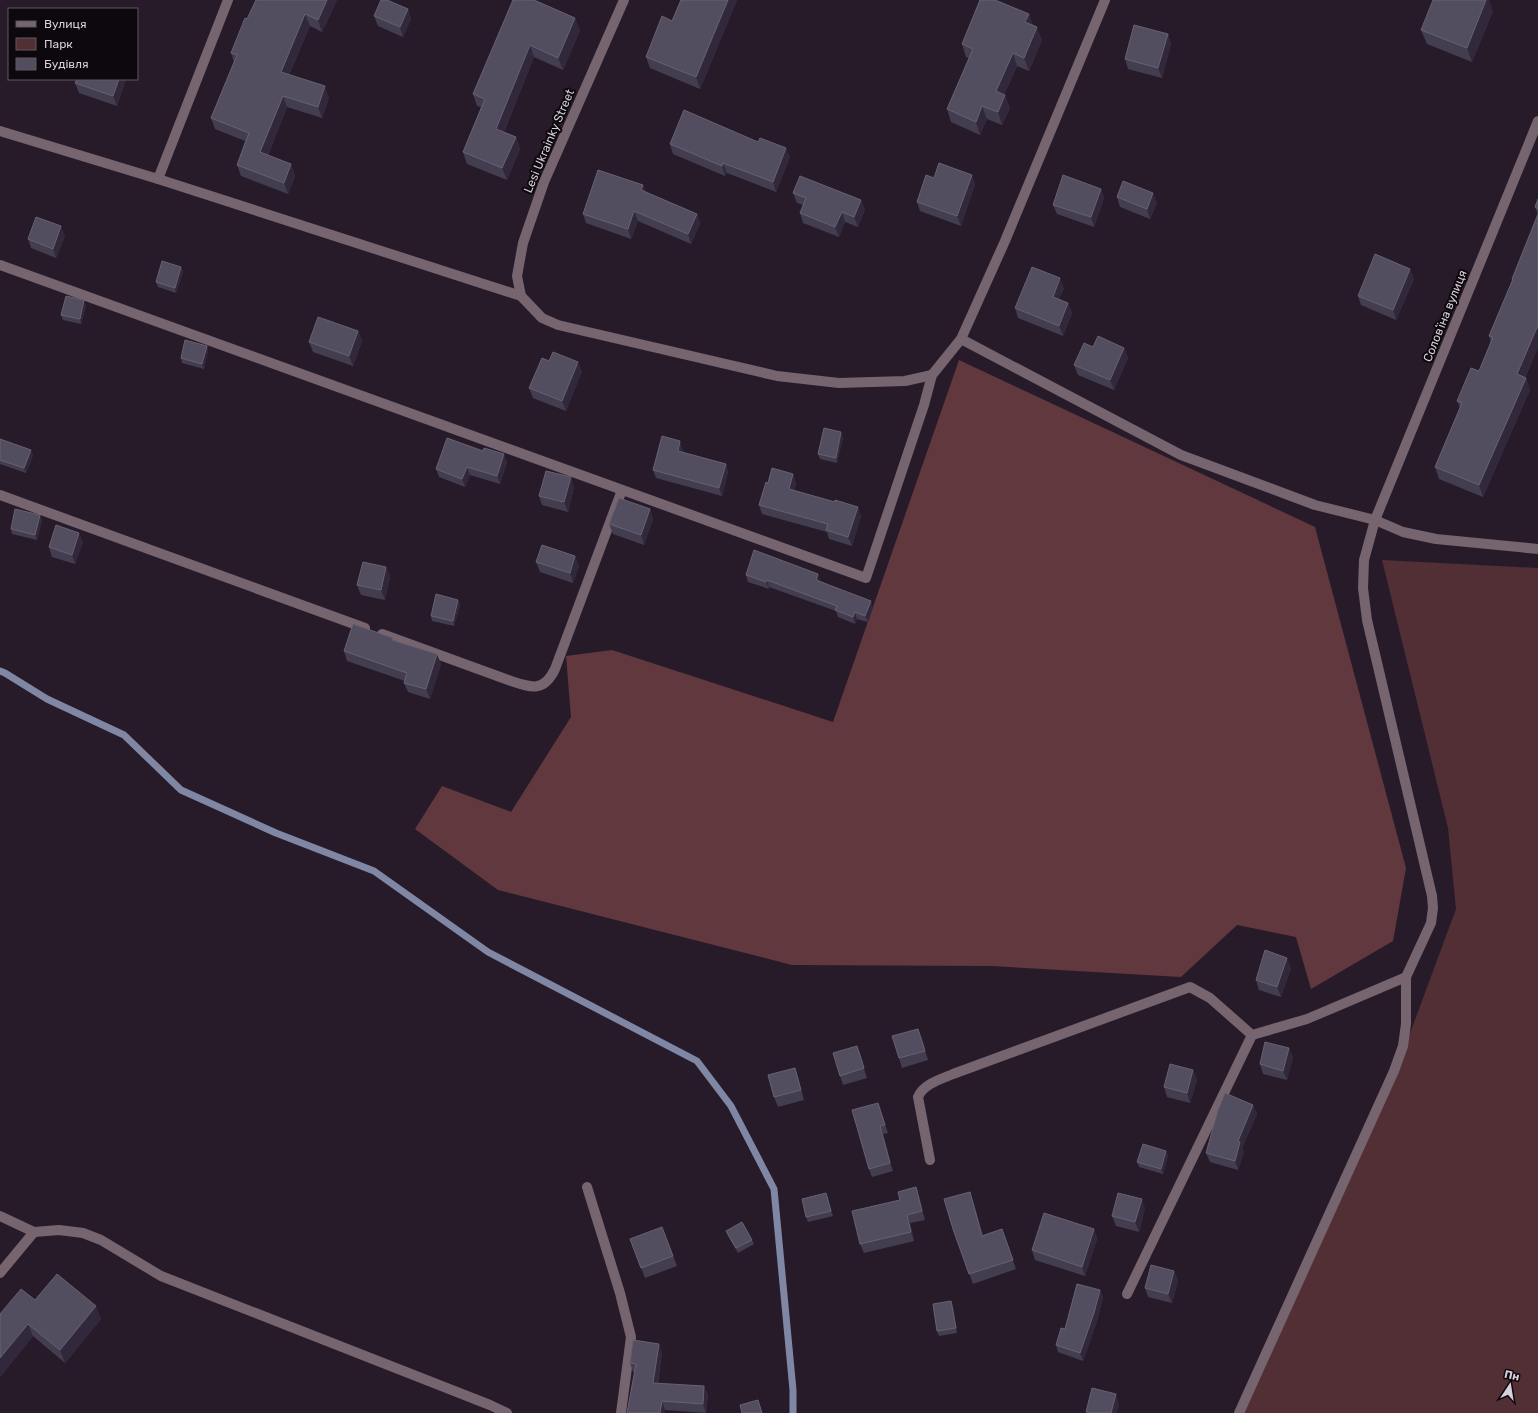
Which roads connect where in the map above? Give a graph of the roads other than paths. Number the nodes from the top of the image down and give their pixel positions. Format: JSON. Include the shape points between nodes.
{"nodes":[{"id":1,"x":228,"y":0,"type":"edge"},
{"id":2,"x":624,"y":0,"type":"edge"},
{"id":3,"x":1105,"y":0,"type":"edge"},
{"id":4,"x":1538,"y":121,"type":"edge"},
{"id":5,"x":0,"y":131,"type":"edge"},
{"id":6,"x":158,"y":179,"type":"junction"},
{"id":7,"x":0,"y":265,"type":"edge"},
{"id":8,"x":521,"y":296,"type":"junction"},
{"id":9,"x":960,"y":339,"type":"junction"},
{"id":10,"x":932,"y":375,"type":"junction"},
{"id":11,"x":622,"y":490,"type":"junction"},
{"id":12,"x":0,"y":495,"type":"edge"},
{"id":13,"x":1375,"y":520,"type":"junction"},
{"id":14,"x":1538,"y":549,"type":"edge"},
{"id":15,"x":1406,"y":977,"type":"junction"},
{"id":16,"x":1252,"y":1035,"type":"junction"},
{"id":17,"x":930,"y":1160,"type":"dead end"},
{"id":18,"x":587,"y":1187,"type":"dead end"},
{"id":19,"x":0,"y":1216,"type":"edge"},
{"id":20,"x":34,"y":1232,"type":"junction"},
{"id":21,"x":0,"y":1273,"type":"edge"},
{"id":22,"x":1127,"y":1294,"type":"dead end"},
{"id":23,"x":507,"y":1413,"type":"edge"},
{"id":24,"x":621,"y":1413,"type":"edge"},
{"id":25,"x":1239,"y":1413,"type":"edge"}],
"edges":[{"from":1,"to":6,"type":"street"},
{"from":2,"to":8,"type":"street","name":"Lesi Ukrainky Street","via":[[544,182],[523,243],[517,276]]},
{"from":3,"to":9,"type":"street","via":[[1005,241]]},
{"from":4,"to":13,"type":"street","name":"Соловʼїна вулиця"},
{"from":5,"to":6,"type":"street"},
{"from":6,"to":8,"type":"street"},
{"from":7,"to":11,"type":"street"},
{"from":8,"to":10,"type":"street","via":[[542,318],[558,325],[777,376],[839,383],[905,381]]},
{"from":9,"to":10,"type":"street"},
{"from":9,"to":13,"type":"street","via":[[1181,455],[1315,505]]},
{"from":10,"to":11,"type":"street","via":[[866,578]]},
{"from":11,"to":12,"type":"street","via":[[555,669],[548,681],[536,687],[511,682]]},
{"from":13,"to":14,"type":"street","via":[[1403,532],[1436,539]]},
{"from":13,"to":15,"type":"street","name":"Соловʼїна вулиця","via":[[1364,560],[1363,588],[1367,620],[1433,908],[1431,923]]},
{"from":15,"to":16,"type":"street","via":[[1307,1019]]},
{"from":15,"to":25,"type":"street","via":[[1406,1024],[1394,1071]]},
{"from":16,"to":17,"type":"street","via":[[1210,998],[1190,987],[953,1074],[925,1087],[918,1097]]},
{"from":16,"to":22,"type":"street"},
{"from":18,"to":24,"type":"street","via":[[631,1337]]},
{"from":19,"to":20,"type":"street"},
{"from":20,"to":21,"type":"street"},
{"from":20,"to":23,"type":"street","via":[[83,1232],[161,1276]]}]}
